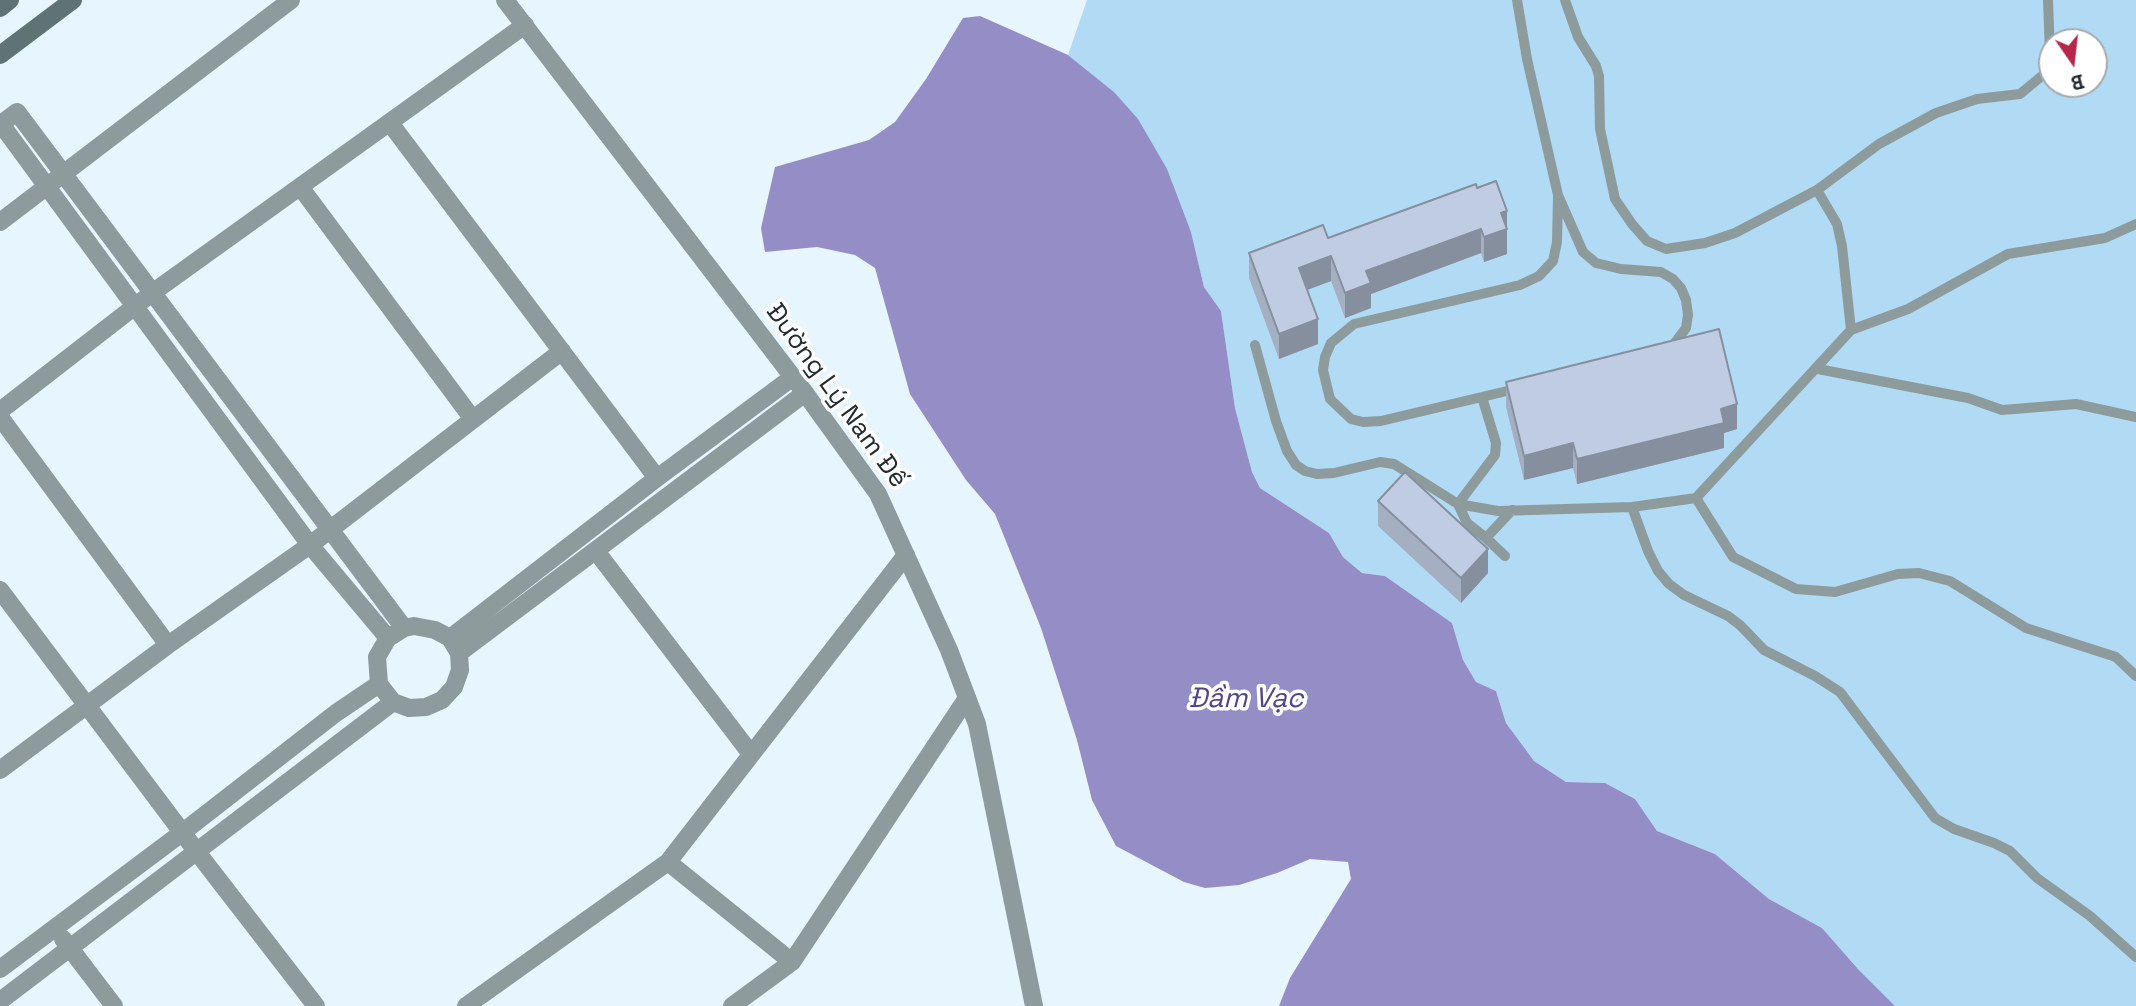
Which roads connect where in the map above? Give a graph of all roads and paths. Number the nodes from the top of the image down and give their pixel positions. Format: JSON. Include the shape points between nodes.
{"nodes":[{"id":1,"x":10,"y":0,"type":"edge"},
{"id":2,"x":73,"y":0,"type":"edge"},
{"id":3,"x":291,"y":0,"type":"edge"},
{"id":4,"x":505,"y":0,"type":"edge"},
{"id":5,"x":1517,"y":0,"type":"edge"},
{"id":6,"x":1565,"y":0,"type":"edge"},
{"id":7,"x":2048,"y":0,"type":"edge"},
{"id":8,"x":0,"y":8,"type":"edge"},
{"id":9,"x":525,"y":25,"type":"junction"},
{"id":10,"x":0,"y":55,"type":"edge"},
{"id":11,"x":390,"y":123,"type":"junction"},
{"id":12,"x":63,"y":173,"type":"junction"},
{"id":13,"x":46,"y":186,"type":"junction"},
{"id":14,"x":301,"y":188,"type":"junction"},
{"id":15,"x":1818,"y":190,"type":"junction"},
{"id":16,"x":1558,"y":195,"type":"junction"},
{"id":17,"x":0,"y":222,"type":"edge"},
{"id":18,"x":2136,"y":224,"type":"edge"},
{"id":19,"x":152,"y":293,"type":"junction"},
{"id":20,"x":135,"y":307,"type":"junction"},
{"id":21,"x":1851,"y":330,"type":"junction"},
{"id":22,"x":1255,"y":345,"type":"dead end"},
{"id":23,"x":562,"y":351,"type":"junction"},
{"id":24,"x":1818,"y":369,"type":"junction"},
{"id":25,"x":793,"y":377,"type":"junction"},
{"id":26,"x":806,"y":393,"type":"junction"},
{"id":27,"x":1482,"y":397,"type":"junction"},
{"id":28,"x":0,"y":411,"type":"edge"},
{"id":29,"x":0,"y":417,"type":"edge"},
{"id":30,"x":2136,"y":417,"type":"edge"},
{"id":31,"x":472,"y":418,"type":"junction"},
{"id":32,"x":657,"y":478,"type":"junction"},
{"id":33,"x":1696,"y":498,"type":"junction"},
{"id":34,"x":1458,"y":504,"type":"junction"},
{"id":35,"x":1632,"y":507,"type":"junction"},
{"id":36,"x":1512,"y":510,"type":"junction"},
{"id":37,"x":330,"y":527,"type":"junction"},
{"id":38,"x":1486,"y":538,"type":"junction"},
{"id":39,"x":310,"y":545,"type":"junction"},
{"id":40,"x":596,"y":551,"type":"junction"},
{"id":41,"x":906,"y":555,"type":"junction"},
{"id":42,"x":1505,"y":556,"type":"dead end"},
{"id":43,"x":0,"y":590,"type":"edge"},
{"id":44,"x":404,"y":628,"type":"junction"},
{"id":45,"x":388,"y":638,"type":"junction"},
{"id":46,"x":168,"y":645,"type":"junction"},
{"id":47,"x":454,"y":646,"type":"junction"},
{"id":48,"x":2136,"y":676,"type":"edge"},
{"id":49,"x":379,"y":684,"type":"junction"},
{"id":50,"x":967,"y":698,"type":"junction"},
{"id":51,"x":393,"y":702,"type":"junction"},
{"id":52,"x":88,"y":705,"type":"junction"},
{"id":53,"x":751,"y":754,"type":"junction"},
{"id":54,"x":0,"y":770,"type":"edge"},
{"id":55,"x":183,"y":832,"type":"junction"},
{"id":56,"x":197,"y":852,"type":"junction"},
{"id":57,"x":668,"y":862,"type":"junction"},
{"id":58,"x":56,"y":927,"type":"junction"},
{"id":59,"x":69,"y":949,"type":"junction"},
{"id":60,"x":2136,"y":957,"type":"edge"},
{"id":61,"x":792,"y":962,"type":"junction"},
{"id":62,"x":0,"y":969,"type":"edge"},
{"id":63,"x":0,"y":1001,"type":"edge"},
{"id":64,"x":114,"y":1006,"type":"edge"},
{"id":65,"x":316,"y":1006,"type":"edge"},
{"id":66,"x":466,"y":1006,"type":"edge"},
{"id":67,"x":732,"y":1006,"type":"edge"},
{"id":68,"x":1034,"y":1006,"type":"edge"}],
"edges":[{"from":1,"to":8,"type":"main road"},
{"from":2,"to":10,"type":"main road"},
{"from":3,"to":12,"type":"street"},
{"from":4,"to":9,"type":"street","name":"Đường Lý Nam Đế"},
{"from":5,"to":16,"type":"lane"},
{"from":6,"to":15,"type":"lane","via":[[1599,76],[1600,129],[1615,199],[1647,241],[1666,249],[1705,243],[1735,233]]},
{"from":7,"to":15,"type":"lane","via":[[2050,54],[2043,75],[2020,94],[1977,99],[1936,113],[1879,144]]},
{"from":9,"to":11,"type":"street"},
{"from":9,"to":25,"type":"street","name":"Đường Lý Nam Đế"},
{"from":11,"to":14,"type":"street"},
{"from":11,"to":23,"type":"street"},
{"from":12,"to":13,"type":"street"},
{"from":12,"to":13,"type":"street","via":[[17,112],[1,124]]},
{"from":12,"to":19,"type":"street"},
{"from":13,"to":17,"type":"street"},
{"from":13,"to":20,"type":"street"},
{"from":14,"to":19,"type":"street"},
{"from":14,"to":31,"type":"street"},
{"from":15,"to":21,"type":"lane","via":[[1837,224]]},
{"from":16,"to":27,"type":"lane","via":[[1583,252],[1596,263],[1661,272],[1673,279],[1686,300],[1686,328],[1671,348],[1658,355]]},
{"from":16,"to":27,"type":"lane","via":[[1553,261],[1538,276],[1520,285],[1354,324],[1331,343],[1325,357],[1323,370],[1330,399],[1351,419],[1381,421]]},
{"from":18,"to":21,"type":"lane","via":[[2105,237],[2008,254],[1908,309]]},
{"from":19,"to":20,"type":"street"},
{"from":19,"to":37,"type":"street"},
{"from":20,"to":28,"type":"street"},
{"from":20,"to":39,"type":"street"},
{"from":21,"to":24,"type":"lane"},
{"from":22,"to":34,"type":"lane","via":[[1276,421],[1296,465],[1317,474],[1380,462],[1394,464]]},
{"from":23,"to":31,"type":"street"},
{"from":23,"to":32,"type":"street"},
{"from":24,"to":30,"type":"lane","via":[[1968,398],[2003,410],[2076,404]]},
{"from":24,"to":33,"type":"lane"},
{"from":25,"to":26,"type":"street","name":"Đường Lý Nam Đế"},
{"from":25,"to":32,"type":"street"},
{"from":26,"to":40,"type":"street"},
{"from":26,"to":41,"type":"street","name":"Đường Lý Nam Đế","via":[[878,494]]},
{"from":27,"to":34,"type":"lane","via":[[1496,443],[1495,455]]},
{"from":29,"to":46,"type":"street"},
{"from":31,"to":37,"type":"street"},
{"from":32,"to":47,"type":"street"},
{"from":33,"to":35,"type":"lane"},
{"from":33,"to":48,"type":"lane","via":[[1733,557],[1796,589],[1835,592],[1898,574],[1919,573],[1950,581],[2026,628],[2116,657]]},
{"from":34,"to":36,"type":"lane"},
{"from":34,"to":38,"type":"lane","via":[[1467,523]]},
{"from":35,"to":36,"type":"lane"},
{"from":35,"to":60,"type":"lane","via":[[1648,551],[1669,583],[1728,616],[1764,650],[1840,692],[1935,818],[2010,851]]},
{"from":36,"to":38,"type":"lane"},
{"from":37,"to":39,"type":"street"},
{"from":37,"to":44,"type":"street"},
{"from":38,"to":42,"type":"lane"},
{"from":39,"to":45,"type":"street"},
{"from":39,"to":46,"type":"street"},
{"from":40,"to":47,"type":"street"},
{"from":40,"to":53,"type":"street"},
{"from":41,"to":50,"type":"street","name":"Đường Lý Nam Đế"},
{"from":41,"to":53,"type":"street"},
{"from":43,"to":52,"type":"street"},
{"from":44,"to":45,"type":"street"},
{"from":44,"to":47,"type":"street","via":[[425,626]]},
{"from":45,"to":49,"type":"street","via":[[377,657]]},
{"from":46,"to":52,"type":"street"},
{"from":47,"to":51,"type":"street","via":[[460,670],[454,687],[442,699],[426,707],[409,708]]},
{"from":49,"to":51,"type":"street"},
{"from":49,"to":55,"type":"street"},
{"from":50,"to":61,"type":"street"},
{"from":50,"to":68,"type":"street","name":"Đường Lý Nam Đế","via":[[977,724]]},
{"from":51,"to":56,"type":"street"},
{"from":52,"to":54,"type":"street"},
{"from":52,"to":55,"type":"street"},
{"from":53,"to":57,"type":"street"},
{"from":55,"to":56,"type":"street"},
{"from":55,"to":58,"type":"street"},
{"from":56,"to":59,"type":"street"},
{"from":56,"to":65,"type":"street"},
{"from":57,"to":61,"type":"street"},
{"from":57,"to":66,"type":"street"},
{"from":58,"to":59,"type":"street"},
{"from":58,"to":62,"type":"street"},
{"from":59,"to":63,"type":"street"},
{"from":59,"to":64,"type":"street"},
{"from":61,"to":67,"type":"street"}]}
